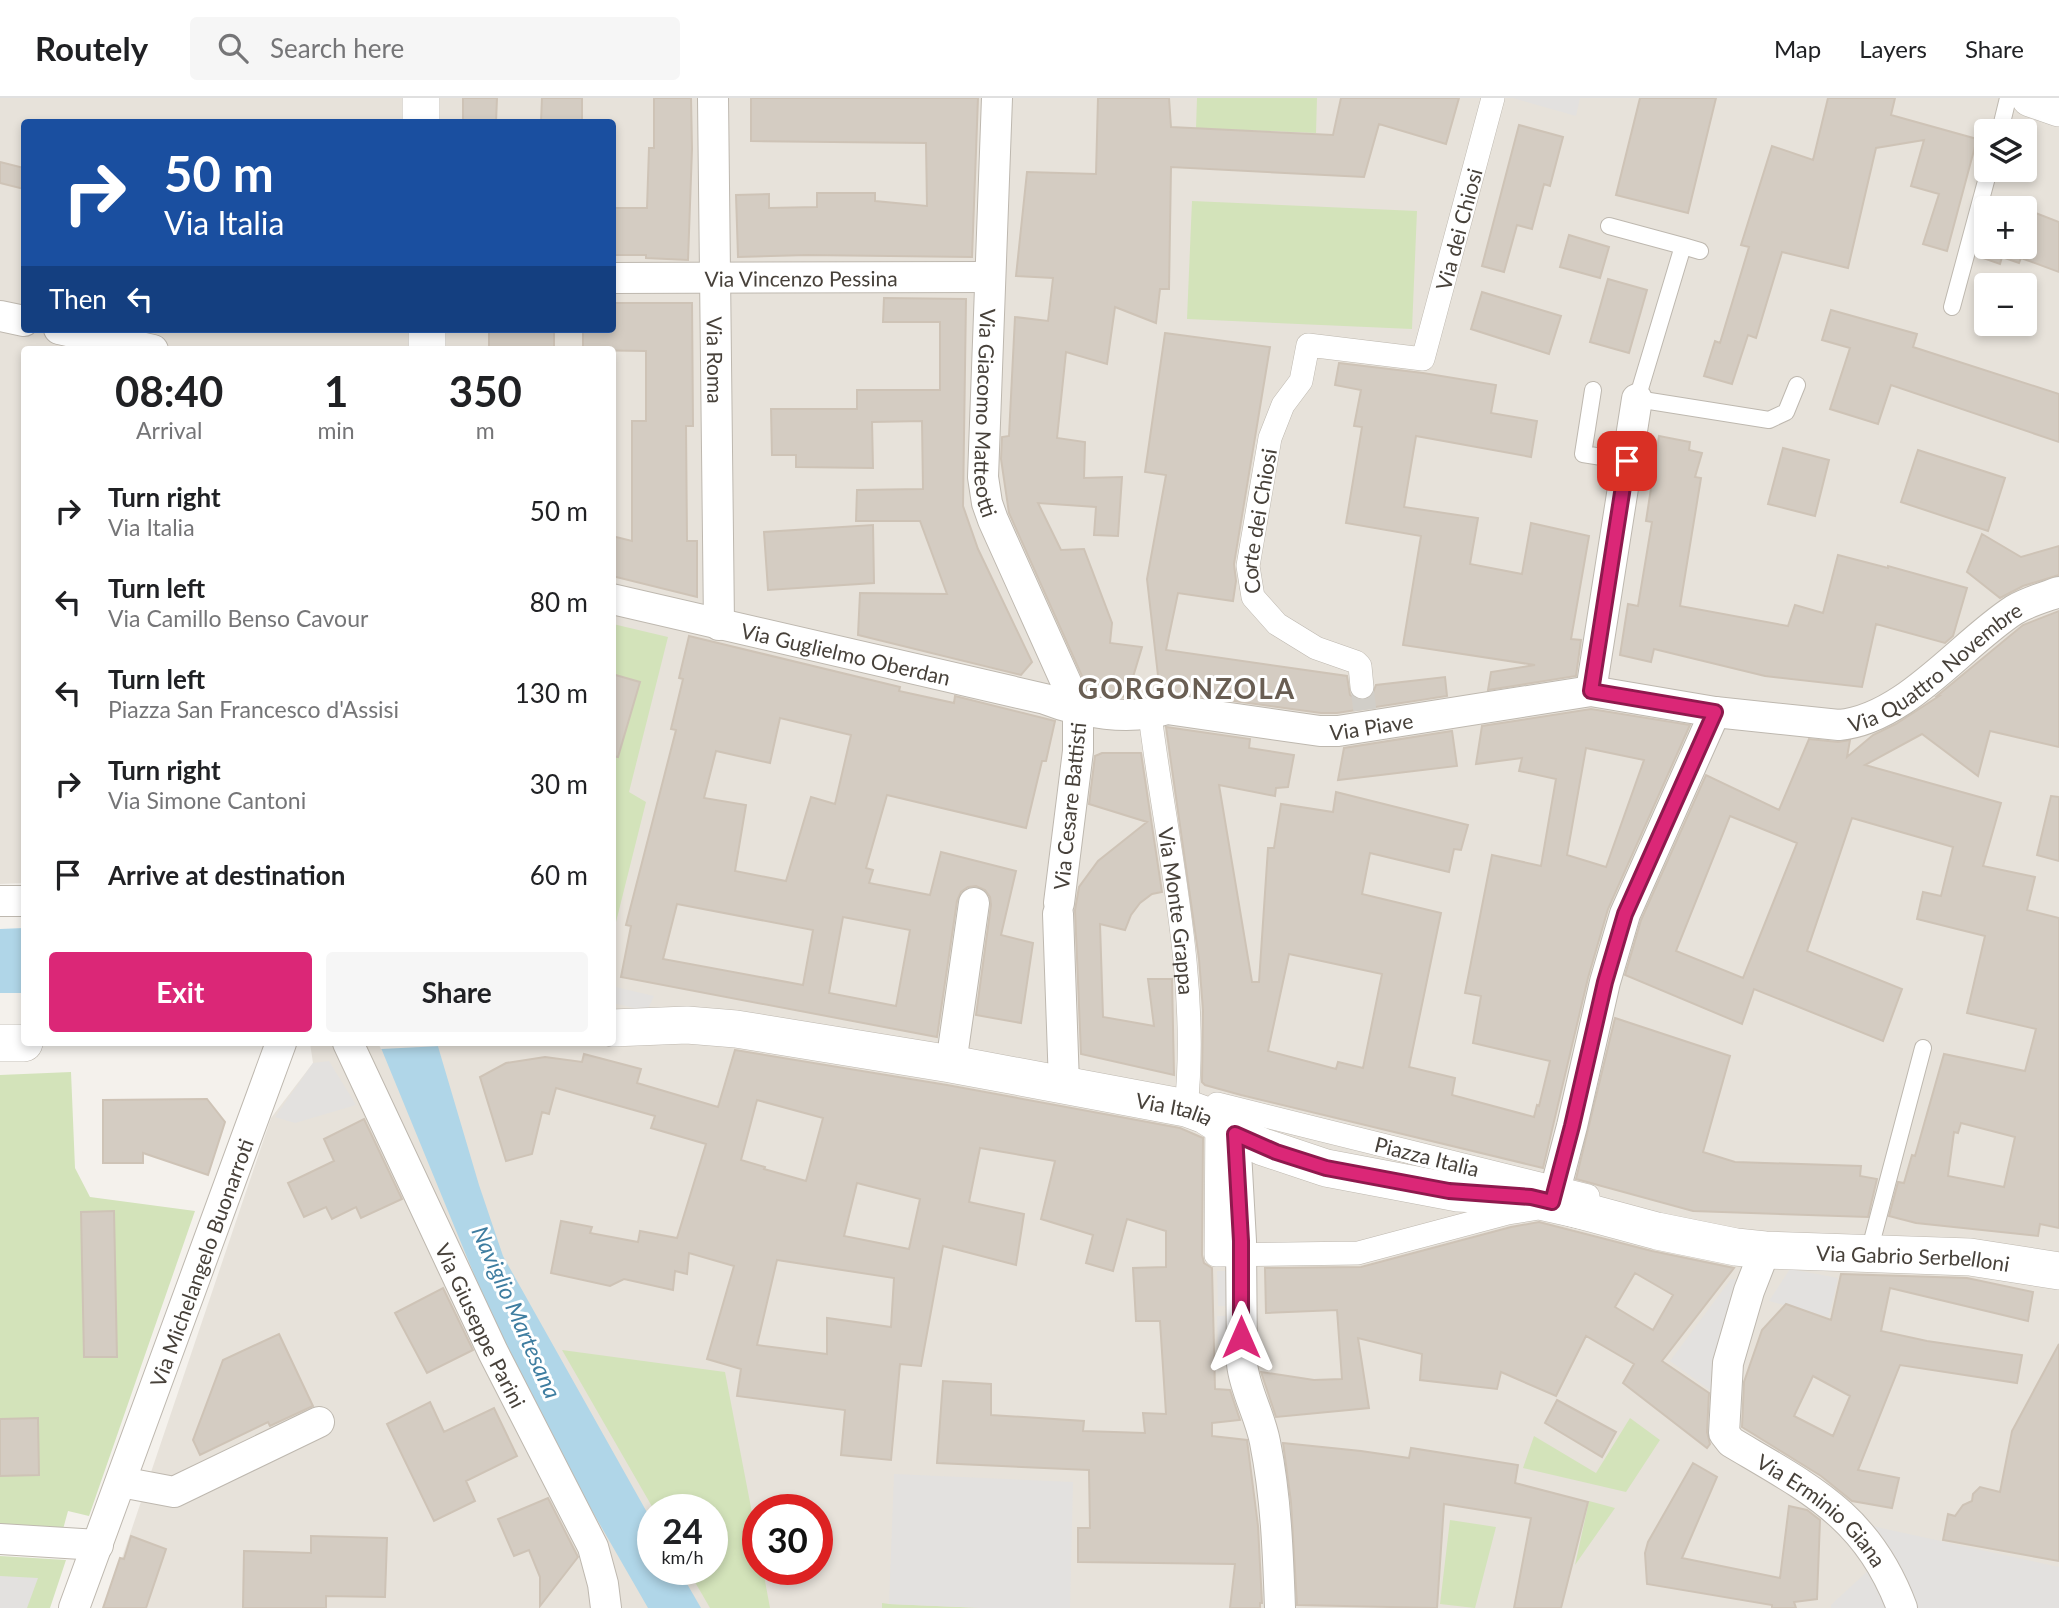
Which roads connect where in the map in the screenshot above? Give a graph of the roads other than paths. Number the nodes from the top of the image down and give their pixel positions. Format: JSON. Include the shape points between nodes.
{"nodes":[{"id":1,"x":421,"y":98,"type":"edge"},
{"id":2,"x":713,"y":98,"type":"edge"},
{"id":3,"x":997,"y":98,"type":"edge"},
{"id":4,"x":1493,"y":98,"type":"edge"},
{"id":5,"x":2008,"y":98,"type":"edge"},
{"id":6,"x":2030,"y":98,"type":"edge"},
{"id":7,"x":2059,"y":108,"type":"edge"},
{"id":8,"x":421,"y":119,"type":"edge"},
{"id":9,"x":2003,"y":119,"type":"edge"},
{"id":10,"x":1986,"y":182,"type":"edge"},
{"id":11,"x":1609,"y":226,"type":"dead end"},
{"id":12,"x":990,"y":277,"type":"junction"},
{"id":13,"x":616,"y":278,"type":"edge"},
{"id":14,"x":715,"y":279,"type":"junction"},
{"id":15,"x":1952,"y":307,"type":"dead end"},
{"id":16,"x":0,"y":316,"type":"edge"},
{"id":17,"x":21,"y":320,"type":"edge"},
{"id":18,"x":77,"y":333,"type":"edge"},
{"id":19,"x":1308,"y":345,"type":"joint"},
{"id":20,"x":135,"y":346,"type":"edge"},
{"id":21,"x":1797,"y":384,"type":"dead end"},
{"id":22,"x":1593,"y":390,"type":"dead end"},
{"id":23,"x":1637,"y":399,"type":"junction"},
{"id":24,"x":1627,"y":461,"type":"junction"},
{"id":25,"x":2059,"y":592,"type":"edge"},
{"id":26,"x":616,"y":600,"type":"edge"},
{"id":27,"x":719,"y":625,"type":"junction"},
{"id":28,"x":1362,"y":687,"type":"tunnel mouth"},
{"id":29,"x":1591,"y":691,"type":"junction"},
{"id":30,"x":1078,"y":709,"type":"junction"},
{"id":31,"x":1715,"y":712,"type":"junction"},
{"id":32,"x":1150,"y":715,"type":"junction"},
{"id":33,"x":0,"y":901,"type":"edge"},
{"id":34,"x":21,"y":901,"type":"edge"},
{"id":35,"x":974,"y":903,"type":"dead end"},
{"id":36,"x":616,"y":1028,"type":"edge"},
{"id":37,"x":0,"y":1043,"type":"edge"},
{"id":38,"x":21,"y":1043,"type":"edge"},
{"id":39,"x":280,"y":1046,"type":"edge"},
{"id":40,"x":349,"y":1046,"type":"edge"},
{"id":41,"x":1923,"y":1048,"type":"dead end"},
{"id":42,"x":951,"y":1064,"type":"junction"},
{"id":43,"x":1064,"y":1084,"type":"junction"},
{"id":44,"x":1212,"y":1121,"type":"junction"},
{"id":45,"x":1565,"y":1201,"type":"junction"},
{"id":46,"x":1765,"y":1250,"type":"junction"},
{"id":47,"x":1869,"y":1252,"type":"junction"},
{"id":48,"x":1241,"y":1255,"type":"junction"},
{"id":49,"x":2059,"y":1271,"type":"edge"},
{"id":50,"x":319,"y":1422,"type":"dead end"},
{"id":51,"x":121,"y":1482,"type":"junction"},
{"id":52,"x":0,"y":1539,"type":"edge"},
{"id":53,"x":98,"y":1545,"type":"junction"},
{"id":54,"x":1897,"y":1607,"type":"edge"},
{"id":55,"x":74,"y":1608,"type":"edge"},
{"id":56,"x":606,"y":1608,"type":"edge"},
{"id":57,"x":1280,"y":1608,"type":"edge"}],
"edges":[{"from":1,"to":8,"type":"street"},
{"from":2,"to":14,"type":"street","name":"Via Roma"},
{"from":3,"to":12,"type":"street","name":"Via Giacomo Matteotti"},
{"from":4,"to":19,"type":"street","name":"Via dei Chiosi","via":[[1423,359]]},
{"from":5,"to":9,"type":"lane"},
{"from":6,"to":7,"type":"street"},
{"from":10,"to":15,"type":"lane"},
{"from":11,"to":23,"type":"lane","via":[[1691,248]]},
{"from":12,"to":14,"type":"street","name":"Via Vincenzo Pessina"},
{"from":12,"to":30,"type":"street","name":"Via Giacomo Matteotti","via":[[982,469],[986,503]]},
{"from":13,"to":14,"type":"street","name":"Via Vincenzo Pessina"},
{"from":14,"to":27,"type":"street","name":"Via Roma"},
{"from":16,"to":17,"type":"street"},
{"from":18,"to":20,"type":"street"},
{"from":19,"to":28,"type":"street","name":"Corte dei Chiosi","via":[[1301,381],[1283,405],[1270,438],[1248,566],[1253,597],[1277,625],[1316,648],[1356,662]]},
{"from":21,"to":23,"type":"lane","via":[[1786,412],[1769,420]]},
{"from":22,"to":24,"type":"lane","via":[[1583,454]]},
{"from":23,"to":24,"type":"street"},
{"from":24,"to":29,"type":"street"},
{"from":25,"to":31,"type":"street","name":"Via Quattro Novembre","via":[[2015,609],[1894,706],[1860,722],[1839,725]]},
{"from":26,"to":27,"type":"street","name":"Via Guglielmo Oberdan"},
{"from":27,"to":30,"type":"street","name":"Via Guglielmo Oberdan"},
{"from":29,"to":31,"type":"street","name":"Via Piave"},
{"from":29,"to":32,"type":"street","name":"Via Piave","via":[[1366,719],[1320,730],[1167,709]]},
{"from":30,"to":32,"type":"street","name":"Via Guglielmo Oberdan"},
{"from":30,"to":43,"type":"street","name":"Via Cesare Battisti","via":[[1078,751],[1059,909]]},
{"from":31,"to":45,"type":"street","via":[[1623,920],[1605,982]]},
{"from":32,"to":44,"type":"street","name":"Via Monte Grappa","via":[[1183,946],[1191,1062]]},
{"from":33,"to":34,"type":"street"},
{"from":35,"to":42,"type":"street"},
{"from":36,"to":42,"type":"street","name":"Via Italia","via":[[714,1027]]},
{"from":37,"to":38,"type":"street"},
{"from":39,"to":51,"type":"street","name":"Via Michelangelo Buonarroti"},
{"from":40,"to":56,"type":"street","name":"Via Giuseppe Parini","via":[[493,1352],[593,1547]]},
{"from":41,"to":47,"type":"lane"},
{"from":42,"to":43,"type":"street","name":"Via Italia"},
{"from":43,"to":44,"type":"street","name":"Via Italia"},
{"from":44,"to":45,"type":"street","name":"Via Italia","via":[[1276,1152],[1326,1168],[1449,1191]]},
{"from":44,"to":48,"type":"street"},
{"from":45,"to":46,"type":"street","name":"Via Italia","via":[[1657,1231]]},
{"from":45,"to":48,"type":"street","via":[[1584,1218],[1539,1208],[1358,1253]]},
{"from":46,"to":47,"type":"street","name":"Via Gabrio Serbelloni"},
{"from":46,"to":54,"type":"street","name":"Via Erminio Giana","via":[[1728,1363],[1724,1433],[1855,1526],[1889,1575]]},
{"from":47,"to":49,"type":"street","name":"Via Gabrio Serbelloni","via":[[1970,1257]]},
{"from":48,"to":57,"type":"street","via":[[1242,1364],[1270,1470]]},
{"from":50,"to":51,"type":"street","via":[[174,1492]]},
{"from":51,"to":53,"type":"street","name":"Via Michelangelo Buonarroti"},
{"from":52,"to":53,"type":"street"},
{"from":53,"to":55,"type":"street","name":"Via Michelangelo Buonarroti"}]}
